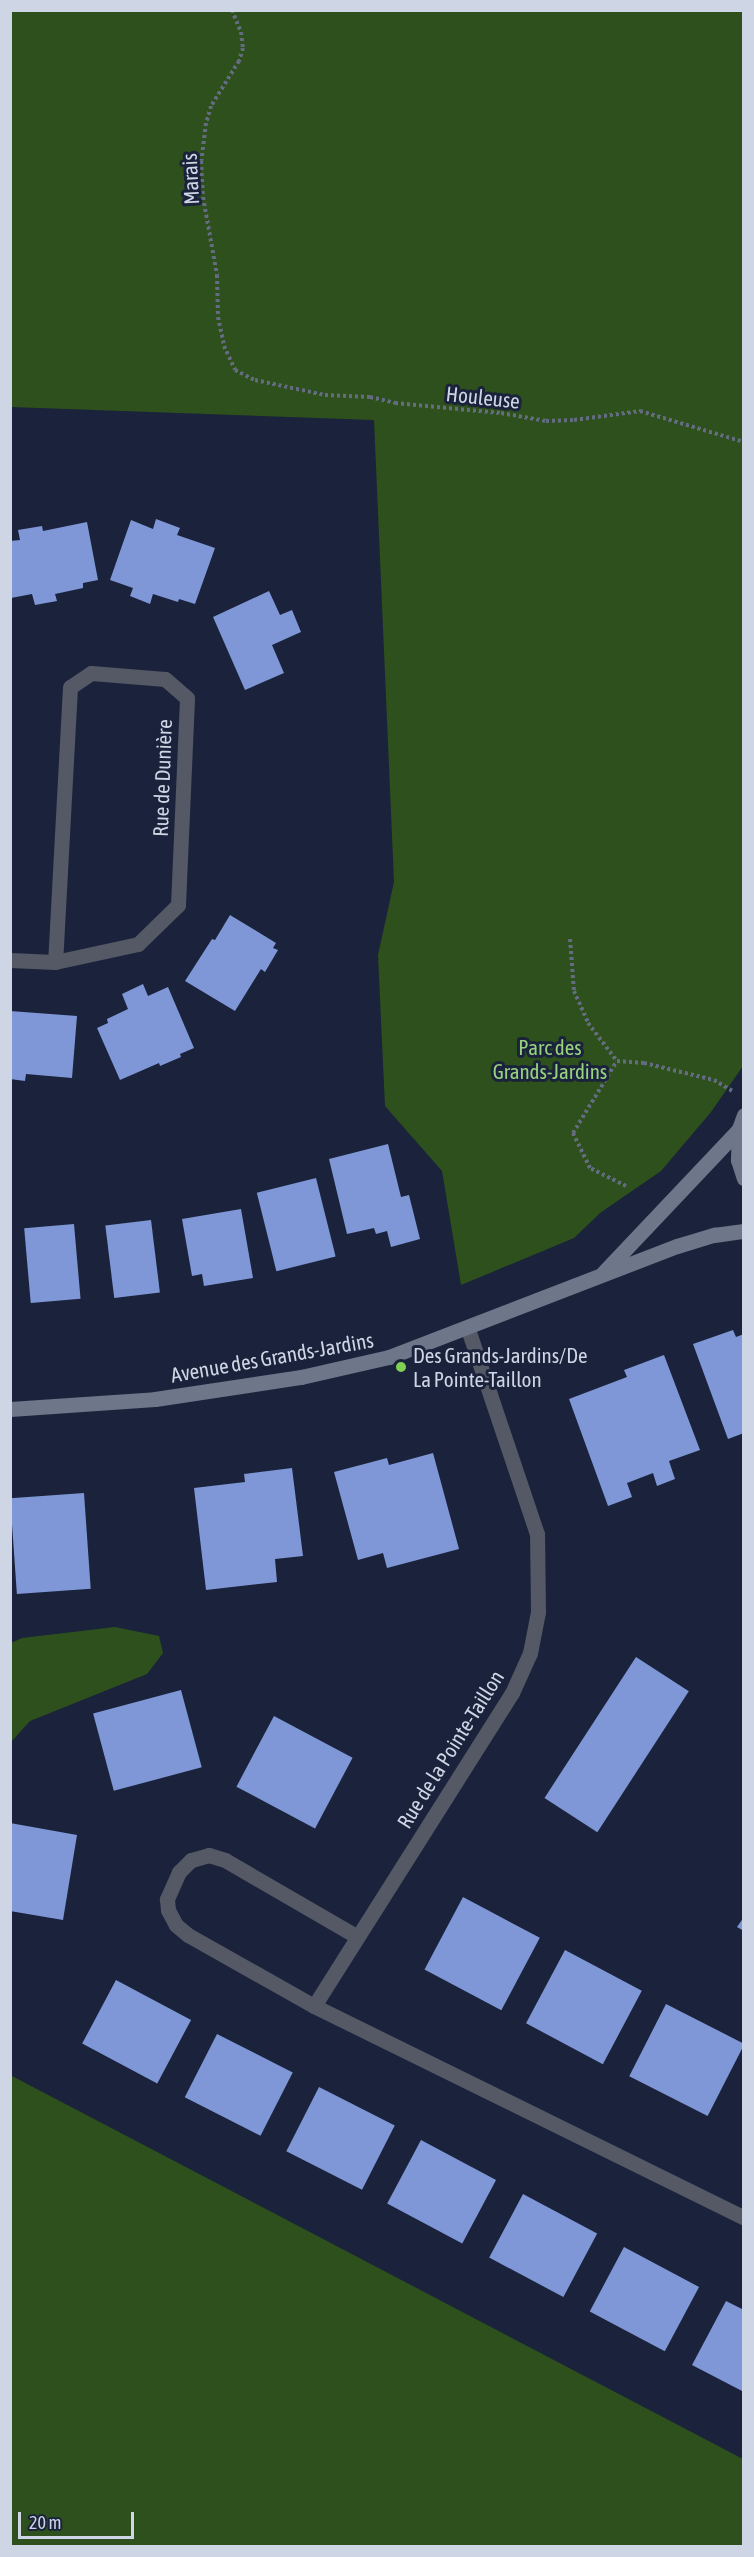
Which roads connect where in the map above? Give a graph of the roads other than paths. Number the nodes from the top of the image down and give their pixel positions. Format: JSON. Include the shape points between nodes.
{"nodes":[{"id":1,"x":10,"y":960,"type":"edge"},
{"id":2,"x":55,"y":962,"type":"junction"},
{"id":3,"x":741,"y":1122,"type":"edge"},
{"id":4,"x":744,"y":1178,"type":"edge"},
{"id":5,"x":744,"y":1231,"type":"edge"},
{"id":6,"x":599,"y":1277,"type":"junction"},
{"id":7,"x":468,"y":1329,"type":"junction"},
{"id":8,"x":10,"y":1409,"type":"edge"},
{"id":9,"x":356,"y":1936,"type":"junction"},
{"id":10,"x":314,"y":2006,"type":"junction"},
{"id":11,"x":744,"y":2218,"type":"edge"}],
"edges":[{"from":1,"to":2,"type":"street","name":"Rue de Dunière"},
{"from":2,"to":2,"type":"street","name":"Rue de Dunière","via":[[70,687],[91,673],[165,679],[187,698],[178,905],[138,944]]},
{"from":3,"to":4,"type":"street","via":[[738,1160]]},
{"from":3,"to":6,"type":"street","name":"Avenue des Grands-Jardins"},
{"from":5,"to":6,"type":"street","name":"Avenue des Grands-Jardins","via":[[677,1246]]},
{"from":6,"to":7,"type":"street","name":"Avenue des Grands-Jardins"},
{"from":7,"to":8,"type":"street","name":"Avenue des Grands-Jardins","via":[[389,1358],[301,1377],[155,1399]]},
{"from":7,"to":9,"type":"street","name":"Rue de la Pointe-Taillon","via":[[537,1534],[538,1612],[530,1653],[512,1693]]},
{"from":9,"to":10,"type":"street","name":"Rue de la Pointe-Taillon"},
{"from":9,"to":10,"type":"street","via":[[225,1860],[208,1855],[191,1860],[180,1872],[167,1899],[176,1924],[188,1935]]},
{"from":10,"to":11,"type":"street"}]}
